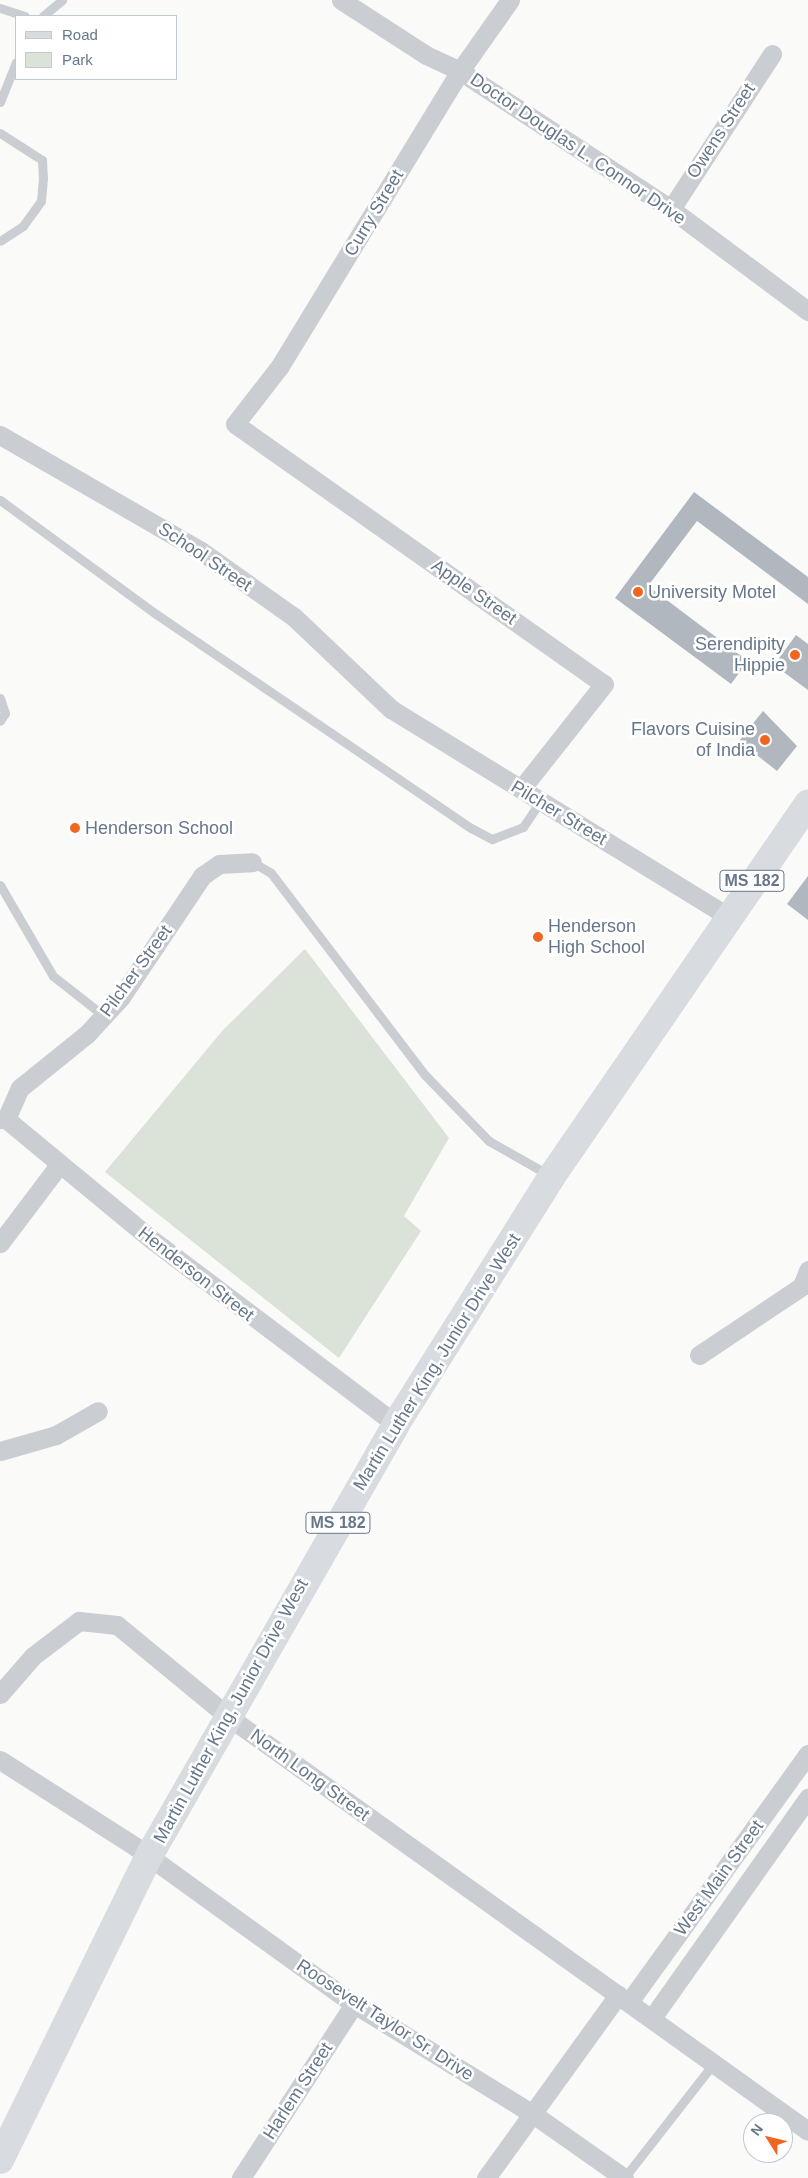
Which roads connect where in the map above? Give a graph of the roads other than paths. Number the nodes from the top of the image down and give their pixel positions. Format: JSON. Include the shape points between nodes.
{"nodes":[{"id":1,"x":62,"y":0,"type":"edge"},
{"id":2,"x":341,"y":0,"type":"edge"},
{"id":3,"x":510,"y":0,"type":"edge"},
{"id":4,"x":0,"y":8,"type":"edge"},
{"id":5,"x":23,"y":15,"type":"edge"},
{"id":6,"x":45,"y":15,"type":"edge"},
{"id":7,"x":772,"y":54,"type":"dead end"},
{"id":8,"x":15,"y":64,"type":"edge"},
{"id":9,"x":460,"y":71,"type":"junction"},
{"id":10,"x":0,"y":102,"type":"edge"},
{"id":11,"x":0,"y":133,"type":"edge"},
{"id":12,"x":671,"y":209,"type":"junction"},
{"id":13,"x":0,"y":241,"type":"edge"},
{"id":14,"x":808,"y":311,"type":"edge"},
{"id":15,"x":235,"y":424,"type":"joint"},
{"id":16,"x":0,"y":435,"type":"edge"},
{"id":17,"x":0,"y":500,"type":"edge"},
{"id":18,"x":0,"y":698,"type":"edge"},
{"id":19,"x":391,"y":709,"type":"joint"},
{"id":20,"x":0,"y":722,"type":"edge"},
{"id":21,"x":522,"y":789,"type":"junction"},
{"id":22,"x":541,"y":800,"type":"junction"},
{"id":23,"x":808,"y":804,"type":"edge"},
{"id":24,"x":252,"y":862,"type":"joint"},
{"id":25,"x":0,"y":885,"type":"edge"},
{"id":26,"x":727,"y":916,"type":"junction"},
{"id":27,"x":104,"y":1016,"type":"junction"},
{"id":28,"x":3,"y":1119,"type":"edge"},
{"id":29,"x":59,"y":1165,"type":"junction"},
{"id":30,"x":552,"y":1176,"type":"junction"},
{"id":31,"x":0,"y":1243,"type":"edge"},
{"id":32,"x":808,"y":1270,"type":"edge"},
{"id":33,"x":699,"y":1355,"type":"dead end"},
{"id":34,"x":98,"y":1411,"type":"dead end"},
{"id":35,"x":396,"y":1424,"type":"junction"},
{"id":36,"x":0,"y":1451,"type":"edge"},
{"id":37,"x":0,"y":1694,"type":"edge"},
{"id":38,"x":226,"y":1715,"type":"junction"},
{"id":39,"x":808,"y":1754,"type":"edge"},
{"id":40,"x":0,"y":1760,"type":"edge"},
{"id":41,"x":808,"y":1798,"type":"edge"},
{"id":42,"x":149,"y":1856,"type":"junction"},
{"id":43,"x":624,"y":1998,"type":"junction"},
{"id":44,"x":354,"y":2004,"type":"junction"},
{"id":45,"x":652,"y":2018,"type":"junction"},
{"id":46,"x":713,"y":2064,"type":"junction"},
{"id":47,"x":533,"y":2114,"type":"junction"},
{"id":48,"x":808,"y":2131,"type":"edge"},
{"id":49,"x":0,"y":2160,"type":"edge"},
{"id":50,"x":241,"y":2178,"type":"edge"},
{"id":51,"x":486,"y":2178,"type":"edge"},
{"id":52,"x":624,"y":2178,"type":"edge"}],
"edges":[{"from":1,"to":6,"type":"lane"},
{"from":2,"to":9,"type":"street","name":"Doctor Douglas L. Connor Drive","via":[[426,55]]},
{"from":3,"to":9,"type":"street","name":"Curry Street"},
{"from":4,"to":5,"type":"lane"},
{"from":7,"to":12,"type":"street","name":"Owens Street"},
{"from":8,"to":10,"type":"lane"},
{"from":9,"to":12,"type":"street","name":"Doctor Douglas L. Connor Drive"},
{"from":9,"to":15,"type":"street","name":"Curry Street","via":[[280,366]]},
{"from":11,"to":13,"type":"lane","via":[[38,156],[43,178],[41,201],[23,226]]},
{"from":12,"to":14,"type":"street","name":"Doctor Douglas L. Connor Drive"},
{"from":15,"to":21,"type":"street","name":"Apple Street","via":[[604,684]]},
{"from":16,"to":19,"type":"street","name":"School Street","via":[[201,550],[294,617]]},
{"from":17,"to":22,"type":"lane","via":[[156,614],[471,828],[492,839],[522,827]]},
{"from":18,"to":20,"type":"lane","via":[[5,713]]},
{"from":19,"to":21,"type":"street","name":"Pilcher Street"},
{"from":21,"to":22,"type":"street","name":"Pilcher Street"},
{"from":22,"to":26,"type":"street","name":"Pilcher Street"},
{"from":23,"to":26,"type":"main road","name":"Martin Luther King, Junior Drive West","number":"MS 182"},
{"from":24,"to":27,"type":"street","name":"Pilcher Street","via":[[219,864],[202,876]]},
{"from":24,"to":30,"type":"lane","via":[[271,873],[425,1075],[489,1141]]},
{"from":25,"to":27,"type":"lane","via":[[53,976]]},
{"from":26,"to":30,"type":"main road","name":"Martin Luther King, Junior Drive West","number":"MS 182"},
{"from":27,"to":28,"type":"street","name":"Pilcher Street","via":[[20,1088]]},
{"from":28,"to":29,"type":"street","name":"Henderson Street"},
{"from":29,"to":31,"type":"street"},
{"from":29,"to":35,"type":"street","name":"Henderson Street","via":[[286,1344]]},
{"from":30,"to":35,"type":"main road","name":"Martin Luther King, Junior Drive West","number":"MS 182"},
{"from":32,"to":33,"type":"street","via":[[802,1286]]},
{"from":34,"to":36,"type":"street","via":[[56,1436]]},
{"from":35,"to":38,"type":"main road","name":"Martin Luther King, Junior Drive West","number":"MS 182"},
{"from":37,"to":38,"type":"street","name":"North Long Street","via":[[33,1656],[79,1621],[117,1625]]},
{"from":38,"to":42,"type":"main road","name":"Martin Luther King, Junior Drive West","number":"MS 182"},
{"from":38,"to":43,"type":"street","name":"North Long Street"},
{"from":39,"to":43,"type":"street","name":"West Main Street"},
{"from":40,"to":42,"type":"street","name":"Roosevelt Taylor Sr. Drive"},
{"from":41,"to":45,"type":"street","name":"West Main Street"},
{"from":42,"to":44,"type":"street","name":"Roosevelt Taylor Sr. Drive"},
{"from":42,"to":49,"type":"main road","name":"Martin Luther King, Junior Drive West","number":"MS 182"},
{"from":43,"to":45,"type":"street","name":"North Long Street"},
{"from":43,"to":47,"type":"street","name":"West Main Street"},
{"from":44,"to":47,"type":"street","name":"Roosevelt Taylor Sr. Drive"},
{"from":44,"to":50,"type":"street","name":"Harlem Street"},
{"from":45,"to":46,"type":"street","name":"North Long Street"},
{"from":46,"to":48,"type":"street","name":"North Long Street"},
{"from":46,"to":52,"type":"lane"},
{"from":47,"to":51,"type":"street","name":"West Main Street"},
{"from":47,"to":52,"type":"street","name":"Roosevelt Taylor Sr. Drive"}]}
